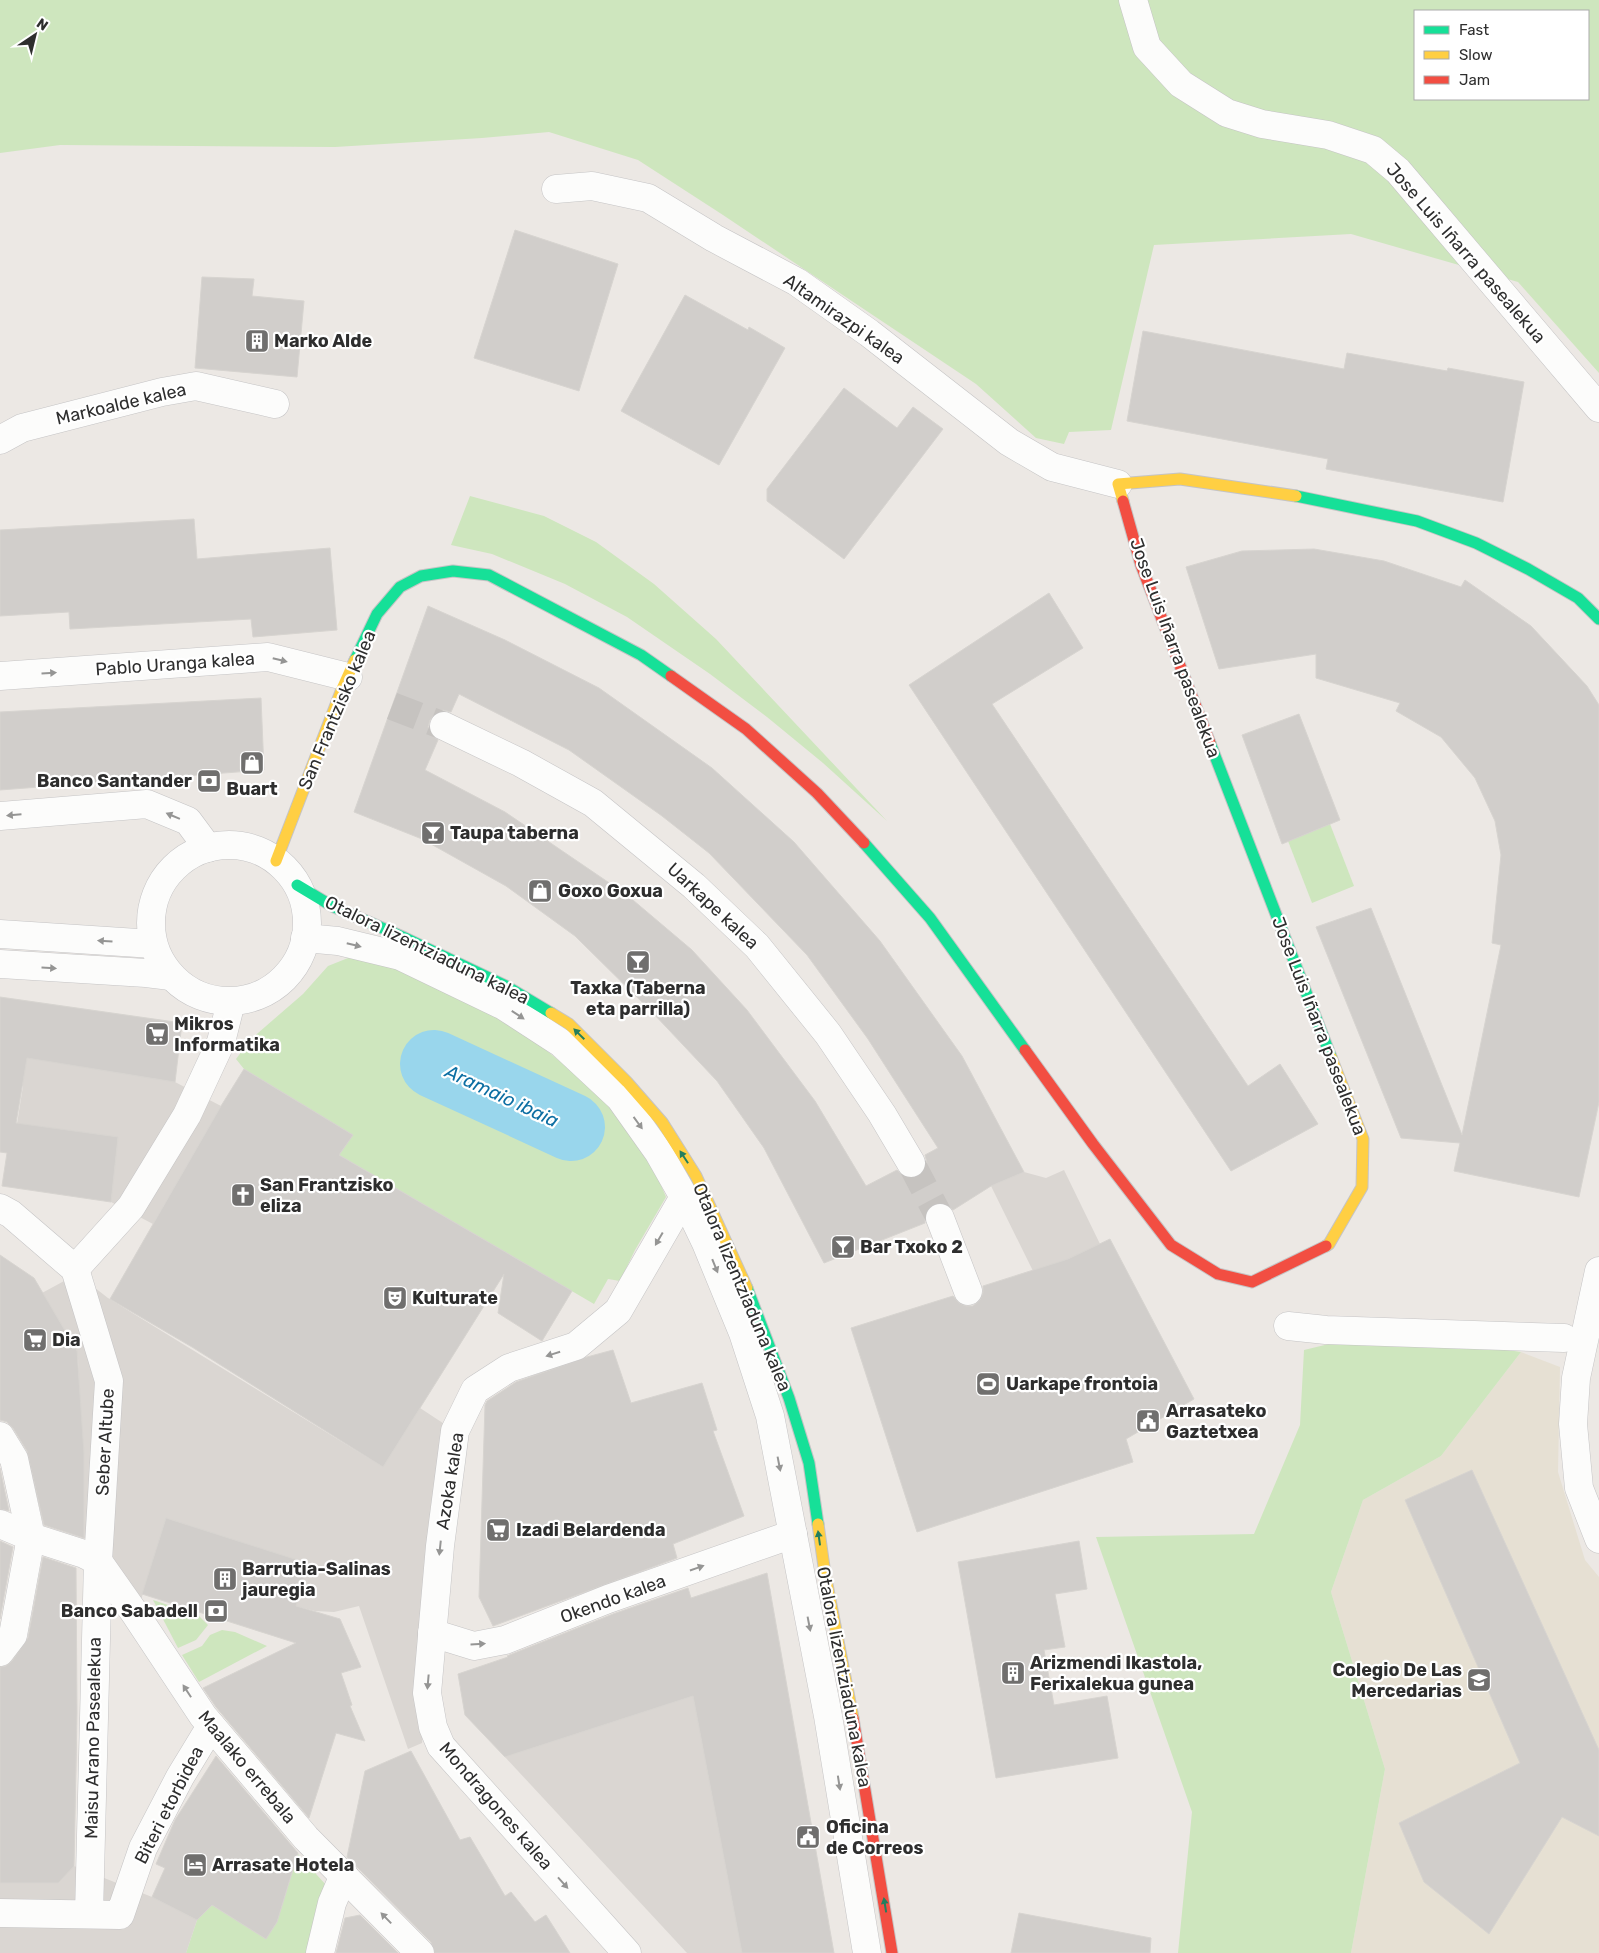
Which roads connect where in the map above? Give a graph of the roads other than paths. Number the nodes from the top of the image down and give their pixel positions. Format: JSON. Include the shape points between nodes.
{"nodes":[{"id":1,"x":1133,"y":0,"type":"edge"},
{"id":2,"x":556,"y":189,"type":"dead end"},
{"id":3,"x":275,"y":404,"type":"dead end"},
{"id":4,"x":1599,"y":408,"type":"edge"},
{"id":5,"x":0,"y":440,"type":"edge"},
{"id":6,"x":1118,"y":484,"type":"junction"},
{"id":7,"x":421,"y":576,"type":"joint"},
{"id":8,"x":1599,"y":619,"type":"edge"},
{"id":9,"x":0,"y":676,"type":"edge"},
{"id":10,"x":348,"y":677,"type":"junction"},
{"id":11,"x":444,"y":726,"type":"tunnel mouth"},
{"id":12,"x":0,"y":816,"type":"edge"},
{"id":13,"x":208,"y":848,"type":"junction"},
{"id":14,"x":276,"y":861,"type":"junction"},
{"id":15,"x":297,"y":885,"type":"junction"},
{"id":16,"x":0,"y":934,"type":"edge"},
{"id":17,"x":306,"y":938,"type":"junction"},
{"id":18,"x":154,"y":944,"type":"junction"},
{"id":19,"x":0,"y":964,"type":"edge"},
{"id":20,"x":172,"y":976,"type":"junction"},
{"id":21,"x":231,"y":1002,"type":"junction"},
{"id":22,"x":911,"y":1162,"type":"tunnel mouth"},
{"id":23,"x":684,"y":1197,"type":"junction"},
{"id":24,"x":0,"y":1208,"type":"edge"},
{"id":25,"x":940,"y":1218,"type":"tunnel mouth"},
{"id":26,"x":75,"y":1268,"type":"junction"},
{"id":27,"x":1599,"y":1272,"type":"edge"},
{"id":28,"x":968,"y":1291,"type":"dead end"},
{"id":29,"x":1288,"y":1326,"type":"dead end"},
{"id":30,"x":1564,"y":1338,"type":"dead end"},
{"id":31,"x":0,"y":1436,"type":"edge"},
{"id":32,"x":0,"y":1524,"type":"edge"},
{"id":33,"x":792,"y":1534,"type":"junction"},
{"id":34,"x":31,"y":1537,"type":"junction"},
{"id":35,"x":1599,"y":1539,"type":"edge"},
{"id":36,"x":98,"y":1561,"type":"junction"},
{"id":37,"x":432,"y":1633,"type":"junction"},
{"id":38,"x":0,"y":1652,"type":"edge"},
{"id":39,"x":211,"y":1726,"type":"junction"},
{"id":40,"x":344,"y":1875,"type":"junction"},
{"id":41,"x":0,"y":1913,"type":"edge"},
{"id":42,"x":89,"y":1914,"type":"junction"},
{"id":43,"x":320,"y":1953,"type":"edge"},
{"id":44,"x":420,"y":1953,"type":"edge"},
{"id":45,"x":627,"y":1953,"type":"edge"},
{"id":46,"x":867,"y":1953,"type":"edge"},
{"id":47,"x":892,"y":1953,"type":"edge"}],
"edges":[{"from":1,"to":4,"type":"street","name":"Jose Luis Iñarra pasealekua","via":[[1148,47],[1181,84],[1227,113],[1262,124],[1328,134],[1374,150],[1398,171]]},
{"from":2,"to":6,"type":"street","name":"Altamirazpi kalea","via":[[592,186],[648,198],[797,282],[869,333],[1009,442],[1052,467]]},
{"from":3,"to":5,"type":"street","name":"Markoalde kalea","via":[[196,386],[22,428]]},
{"from":6,"to":7,"type":"street","name":"Jose Luis Iñarra pasealekua","via":[[1141,565],[1363,1139],[1362,1187],[1329,1244],[1252,1282],[1218,1274],[1171,1245],[930,918],[882,861],[817,793],[746,729],[642,655],[489,575],[453,571]]},
{"from":6,"to":8,"type":"street","via":[[1180,479],[1309,498],[1417,521],[1476,543],[1528,569],[1578,598]]},
{"from":7,"to":10,"type":"street","name":"San Frantzisko kalea","via":[[400,587],[377,614]]},
{"from":9,"to":10,"type":"street","name":"Pablo Uranga kalea","one_way":true,"via":[[268,657]]},
{"from":10,"to":14,"type":"street","name":"San Frantzisko kalea"},
{"from":11,"to":22,"type":"street","name":"Uarkape kalea","via":[[593,803],[694,886],[757,946],[828,1034]]},
{"from":13,"to":12,"type":"street","one_way":true,"via":[[188,822],[147,804]]},
{"from":13,"to":14,"type":"street","via":[[243,847]]},
{"from":13,"to":18,"type":"street","via":[[185,858],[168,874],[155,896],[150,920]]},
{"from":14,"to":15,"type":"street"},
{"from":15,"to":17,"type":"street","via":[[306,911]]},
{"from":47,"to":15,"type":"street","name":"Otalora lizentziaduna kalea","one_way":true,"via":[[825,1574],[809,1463],[759,1317],[696,1176],[662,1122],[569,1024],[506,986],[332,906]]},
{"from":18,"to":16,"type":"street","one_way":true},
{"from":17,"to":21,"type":"street","via":[[292,970],[280,983],[265,993]]},
{"from":17,"to":23,"type":"street","name":"Otalora lizentziaduna kalea","one_way":true,"via":[[338,941],[400,956],[504,1006],[561,1043],[620,1098],[659,1152]]},
{"from":18,"to":20,"type":"street","via":[[160,962]]},
{"from":19,"to":20,"type":"street","one_way":true},
{"from":20,"to":21,"type":"street","via":[[199,995]]},
{"from":21,"to":26,"type":"street","via":[[221,1042],[192,1107],[131,1207]]},
{"from":23,"to":33,"type":"street","name":"Otalora lizentziaduna kalea","one_way":true,"via":[[743,1333],[770,1416]]},
{"from":23,"to":37,"type":"street","name":"Azoka kalea","one_way":true,"via":[[618,1311],[576,1346],[508,1368],[475,1390],[455,1431]]},
{"from":24,"to":26,"type":"street"},
{"from":25,"to":28,"type":"street"},
{"from":26,"to":36,"type":"street","name":"Seber Altube","via":[[109,1381]]},
{"from":27,"to":35,"type":"street","via":[[1576,1378],[1573,1424],[1579,1488]]},
{"from":29,"to":30,"type":"street"},
{"from":31,"to":34,"type":"street","via":[[14,1459]]},
{"from":32,"to":34,"type":"street"},
{"from":37,"to":33,"type":"street","name":"Okendo kalea","one_way":true,"via":[[474,1646],[505,1640],[608,1598]]},
{"from":33,"to":46,"type":"street","name":"Otalora lizentziaduna kalea","one_way":true,"via":[[828,1716]]},
{"from":34,"to":36,"type":"street"},
{"from":34,"to":38,"type":"street","via":[[13,1635]]},
{"from":39,"to":36,"type":"street","name":"Maalako errebala","one_way":true},
{"from":36,"to":42,"type":"street","name":"Maisu Arano Pasealekua"},
{"from":37,"to":45,"type":"street","name":"Mondragones kalea","one_way":true,"via":[[427,1693],[433,1727],[441,1746]]},
{"from":39,"to":40,"type":"street","name":"Maalako errebala","via":[[306,1838]]},
{"from":39,"to":42,"type":"street","name":"Biteri etorbidea","via":[[143,1848],[120,1915]]},
{"from":40,"to":43,"type":"street","via":[[332,1903]]},
{"from":44,"to":40,"type":"street","name":"Maalako errebala","one_way":true},
{"from":41,"to":42,"type":"street"}]}
